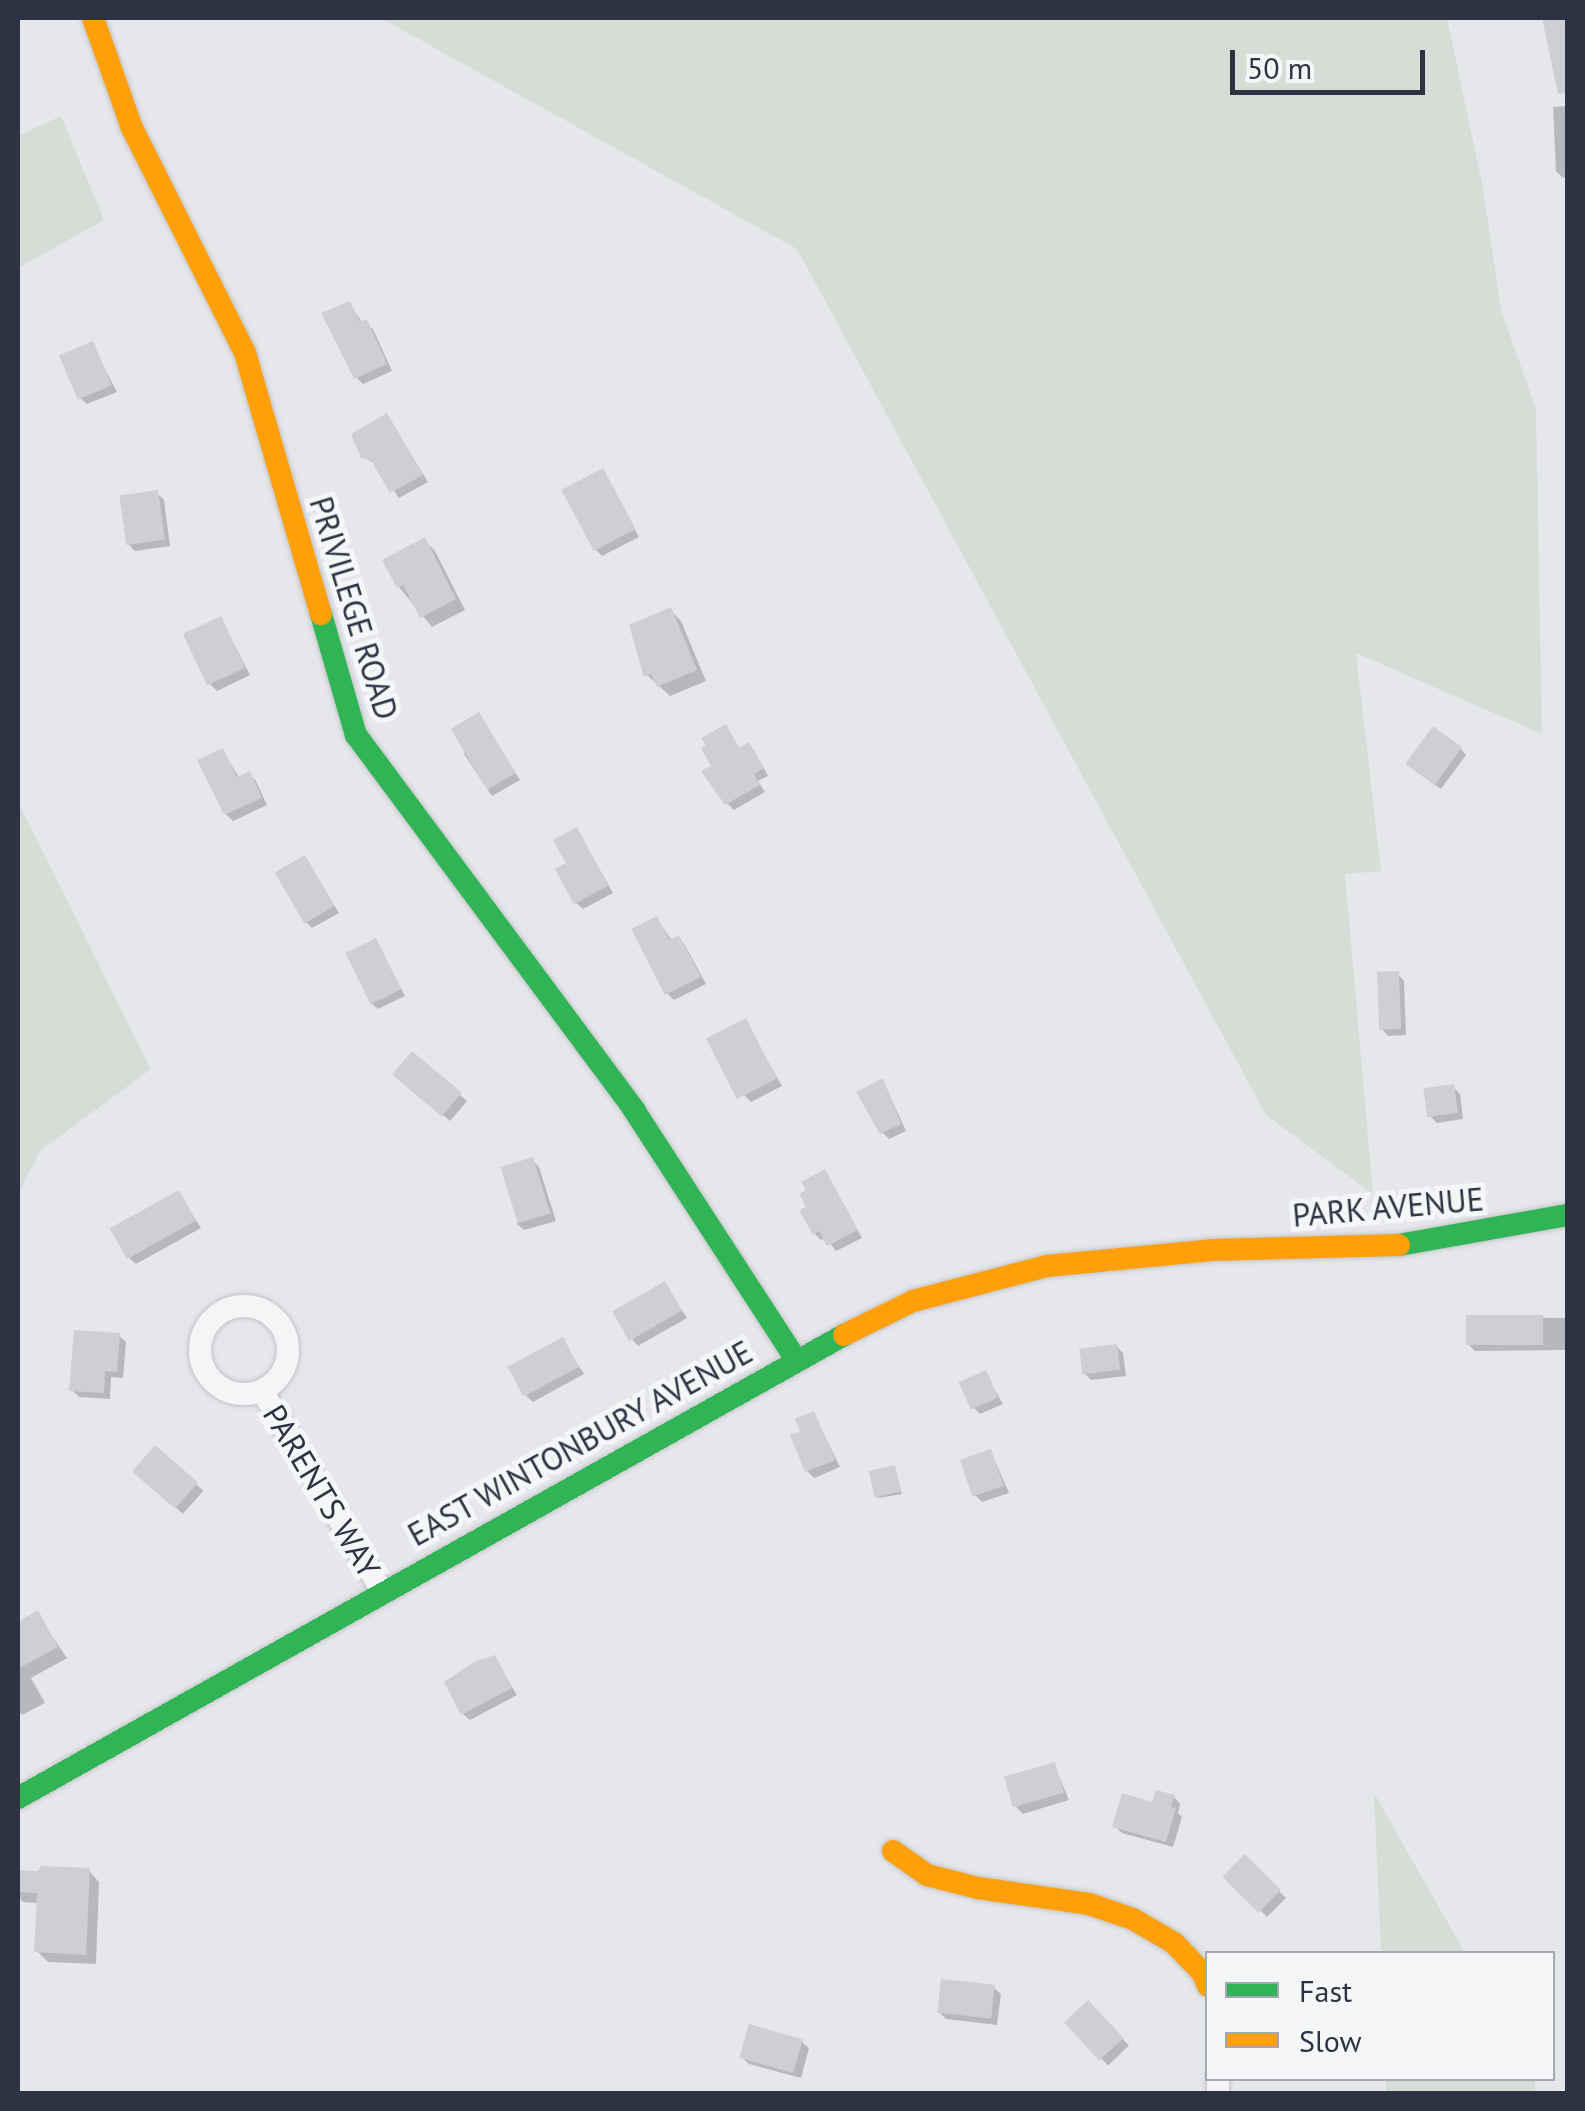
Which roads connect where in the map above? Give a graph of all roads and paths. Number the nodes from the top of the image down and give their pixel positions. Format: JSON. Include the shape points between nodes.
{"nodes":[{"id":1,"x":93,"y":18,"type":"edge"},
{"id":2,"x":1568,"y":1215,"type":"edge"},
{"id":3,"x":1212,"y":1250,"type":"joint"},
{"id":4,"x":795,"y":1358,"type":"junction"},
{"id":5,"x":262,"y":1391,"type":"dead end"},
{"id":6,"x":383,"y":1592,"type":"junction"},
{"id":7,"x":18,"y":1798,"type":"edge"},
{"id":8,"x":893,"y":1852,"type":"dead end"},
{"id":9,"x":1205,"y":1979,"type":"edge"}],
"edges":[{"from":1,"to":4,"type":"street","name":"PRIVILEGE ROAD","via":[[132,128],[245,353],[356,735],[634,1110]]},
{"from":2,"to":3,"type":"street","name":"PARK AVENUE","via":[[1400,1245]]},
{"from":3,"to":4,"type":"street","name":"EAST WINTONBURY AVENUE","via":[[1047,1266],[912,1301]]},
{"from":4,"to":6,"type":"street","name":"EAST WINTONBURY AVENUE"},
{"from":5,"to":6,"type":"street","name":"PARENTS WAY"},
{"from":6,"to":7,"type":"street","name":"EAST WINTONBURY AVENUE"},
{"from":8,"to":9,"type":"street","via":[[927,1876],[1133,1918],[1174,1942]]}]}
